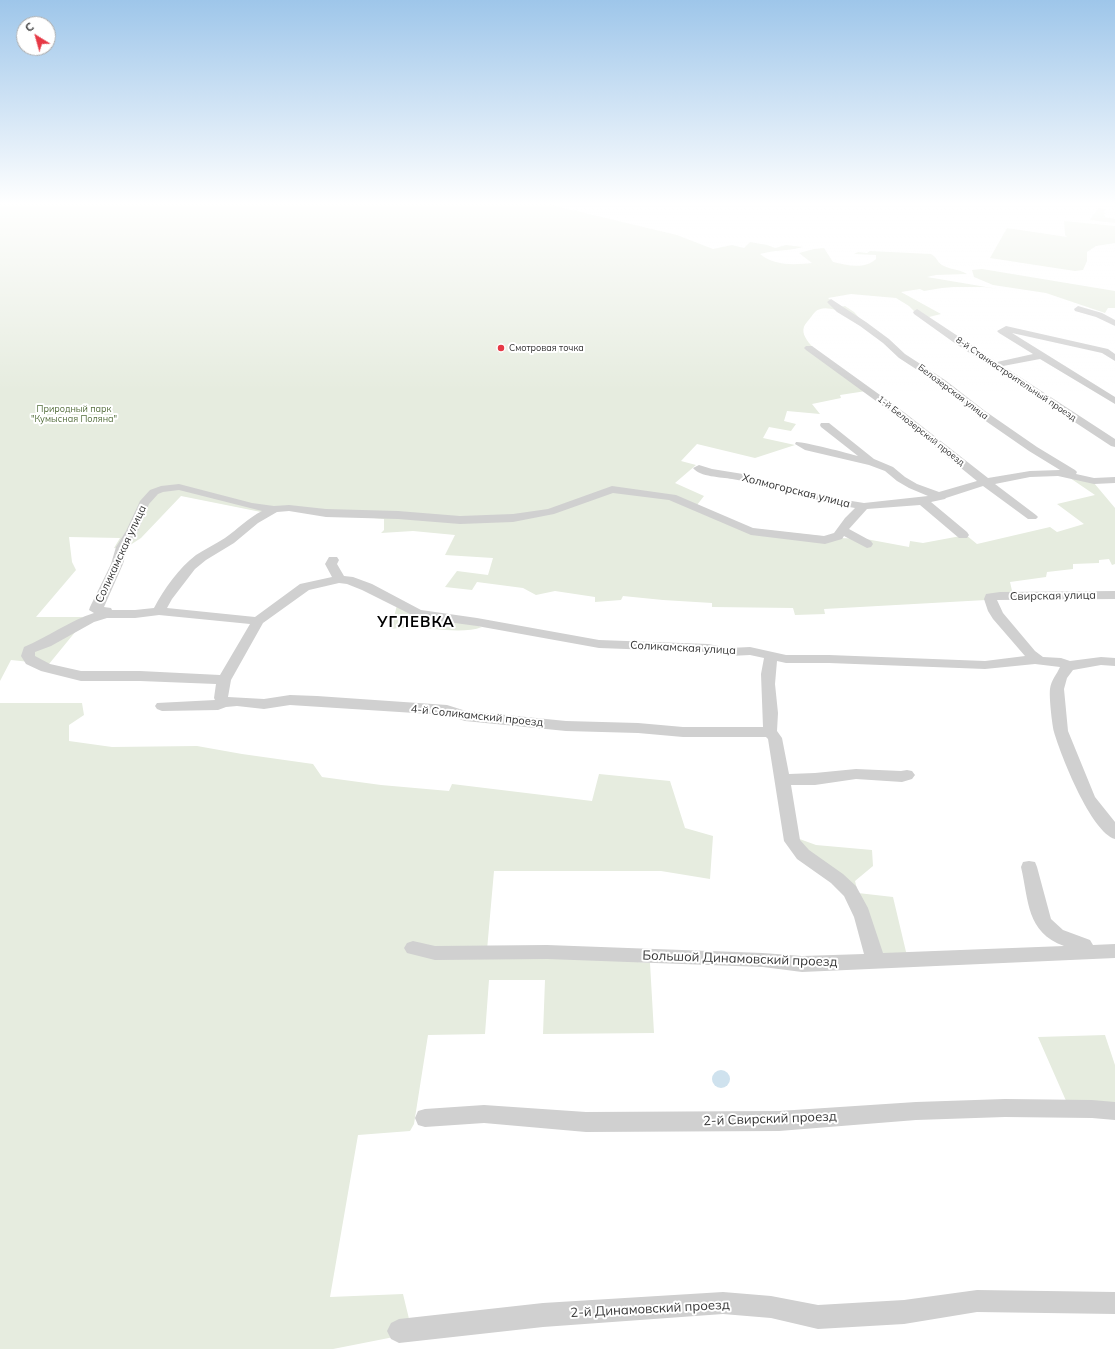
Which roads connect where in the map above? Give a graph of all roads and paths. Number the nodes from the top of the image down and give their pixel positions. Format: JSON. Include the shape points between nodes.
{"nodes":[{"id":1,"x":831,"y":302,"type":"dead end"},
{"id":2,"x":1078,"y":308,"type":"dead end"},
{"id":3,"x":917,"y":312,"type":"dead end"},
{"id":4,"x":1115,"y":323,"type":"edge"},
{"id":5,"x":809,"y":348,"type":"dead end"},
{"id":6,"x":1043,"y":355,"type":"junction"},
{"id":7,"x":1115,"y":358,"type":"edge"},
{"id":8,"x":995,"y":365,"type":"junction"},
{"id":9,"x":1115,"y":401,"type":"edge"},
{"id":10,"x":825,"y":425,"type":"dead end"},
{"id":11,"x":800,"y":444,"type":"dead end"},
{"id":12,"x":1115,"y":444,"type":"edge"},
{"id":13,"x":872,"y":462,"type":"junction"},
{"id":14,"x":699,"y":468,"type":"dead end"},
{"id":15,"x":1079,"y":478,"type":"junction"},
{"id":16,"x":1115,"y":480,"type":"edge"},
{"id":17,"x":985,"y":482,"type":"junction"},
{"id":18,"x":941,"y":496,"type":"junction"},
{"id":19,"x":923,"y":501,"type":"junction"},
{"id":20,"x":864,"y":506,"type":"junction"},
{"id":21,"x":274,"y":509,"type":"junction"},
{"id":22,"x":1032,"y":517,"type":"dead end"},
{"id":23,"x":844,"y":530,"type":"junction"},
{"id":24,"x":963,"y":535,"type":"dead end"},
{"id":25,"x":867,"y":544,"type":"dead end"},
{"id":26,"x":333,"y":560,"type":"dead end"},
{"id":27,"x":339,"y":578,"type":"junction"},
{"id":28,"x":1115,"y":595,"type":"edge"},
{"id":29,"x":159,"y":611,"type":"junction"},
{"id":30,"x":106,"y":614,"type":"junction"},
{"id":31,"x":258,"y":621,"type":"junction"},
{"id":32,"x":772,"y":656,"type":"junction"},
{"id":33,"x":1115,"y":658,"type":"edge"},
{"id":34,"x":1036,"y":660,"type":"junction"},
{"id":35,"x":1101,"y":661,"type":"junction"},
{"id":36,"x":1115,"y":662,"type":"edge"},
{"id":37,"x":1068,"y":666,"type":"junction"},
{"id":38,"x":224,"y":680,"type":"junction"},
{"id":39,"x":223,"y":702,"type":"junction"},
{"id":40,"x":162,"y":706,"type":"dead end"},
{"id":41,"x":770,"y":732,"type":"junction"},
{"id":42,"x":907,"y":775,"type":"dead end"},
{"id":43,"x":783,"y":780,"type":"junction"},
{"id":44,"x":1115,"y":833,"type":"edge"},
{"id":45,"x":1029,"y":867,"type":"dead end"},
{"id":46,"x":413,"y":948,"type":"dead end"},
{"id":47,"x":1088,"y":951,"type":"junction"},
{"id":48,"x":1115,"y":951,"type":"edge"},
{"id":49,"x":878,"y":961,"type":"junction"},
{"id":50,"x":1115,"y":1111,"type":"edge"},
{"id":51,"x":425,"y":1118,"type":"dead end"},
{"id":52,"x":1115,"y":1303,"type":"edge"},
{"id":53,"x":399,"y":1331,"type":"dead end"}],
"edges":[{"from":1,"to":15,"type":"street","name":"Белозерская улица","via":[[988,418]]},
{"from":2,"to":4,"type":"street"},
{"from":3,"to":8,"type":"street","name":"8-й Станкостроительный проезд"},
{"from":5,"to":17,"type":"street","name":"1-й Белозерский проезд","via":[[872,392]]},
{"from":6,"to":7,"type":"street","via":[[1002,331],[1012,330],[1105,352]]},
{"from":6,"to":8,"type":"street"},
{"from":6,"to":9,"type":"street"},
{"from":8,"to":12,"type":"street","name":"8-й Станкостроительный проезд"},
{"from":10,"to":13,"type":"street"},
{"from":11,"to":13,"type":"street"},
{"from":13,"to":18,"type":"street","via":[[889,468],[913,486]]},
{"from":14,"to":20,"type":"street","name":"Холмогорская улица","via":[[832,501]]},
{"from":15,"to":16,"type":"street","name":"Холмогорская улица","via":[[1094,481]]},
{"from":15,"to":17,"type":"street","name":"Холмогорская улица","via":[[1049,473]]},
{"from":17,"to":18,"type":"street","name":"Холмогорская улица"},
{"from":17,"to":22,"type":"street","name":"1-й Белозерский проезд"},
{"from":18,"to":19,"type":"street","name":"Холмогорская улица"},
{"from":19,"to":20,"type":"street","name":"Холмогорская улица"},
{"from":19,"to":24,"type":"street"},
{"from":20,"to":23,"type":"street"},
{"from":21,"to":23,"type":"street","name":"Соликамская улица","via":[[460,520],[513,518],[568,506],[612,489],[672,497],[751,531],[825,540],[838,536]]},
{"from":21,"to":29,"type":"street","name":"Соликамская улица","via":[[202,556],[191,566]]},
{"from":21,"to":30,"type":"street","name":"Соликамская улица","via":[[252,506],[179,487],[154,492],[144,502],[97,607],[96,610],[106,611]]},
{"from":23,"to":25,"type":"street"},
{"from":26,"to":27,"type":"street","via":[[331,564]]},
{"from":27,"to":31,"type":"street","via":[[305,588]]},
{"from":27,"to":32,"type":"street","name":"Соликамская улица","via":[[367,587],[418,614],[599,644],[708,648],[730,652],[750,651]]},
{"from":28,"to":34,"type":"street","name":"Свирская улица","via":[[991,597],[991,604],[1006,627]]},
{"from":29,"to":30,"type":"street","name":"Соликамская улица"},
{"from":29,"to":31,"type":"street","name":"Соликамская улица"},
{"from":30,"to":38,"type":"street","name":"Соликамская улица","via":[[88,619],[30,650],[28,656],[31,662],[81,676]]},
{"from":31,"to":38,"type":"street"},
{"from":32,"to":34,"type":"street","name":"Соликамская улица","via":[[786,659],[985,664]]},
{"from":32,"to":41,"type":"street","via":[[768,665],[772,720]]},
{"from":33,"to":35,"type":"street"},
{"from":34,"to":37,"type":"street","via":[[1064,663]]},
{"from":35,"to":36,"type":"street"},
{"from":35,"to":37,"type":"street"},
{"from":37,"to":44,"type":"street","via":[[1060,678],[1057,690],[1061,731],[1088,798]]},
{"from":38,"to":39,"type":"street","via":[[220,698]]},
{"from":39,"to":40,"type":"street","name":"4-й Соликамский проезд","via":[[218,705]]},
{"from":39,"to":41,"type":"street","name":"4-й Соликамский проезд","via":[[264,704],[290,700],[317,701],[447,710],[465,716],[566,726],[683,732]]},
{"from":41,"to":43,"type":"street","via":[[775,738]]},
{"from":42,"to":43,"type":"street","via":[[902,777],[856,774]]},
{"from":43,"to":49,"type":"street","via":[[782,789],[792,841],[808,859],[844,884],[852,894],[860,907],[873,954]]},
{"from":45,"to":47,"type":"street","via":[[1042,923],[1066,939],[1084,945]]},
{"from":46,"to":49,"type":"street","name":"Большой Динамовский проезд","via":[[434,953],[547,952],[763,960],[802,964]]},
{"from":47,"to":48,"type":"street","name":"Большой Динамовский проезд"},
{"from":47,"to":49,"type":"street","name":"Большой Динамовский проезд"},
{"from":50,"to":51,"type":"street","name":"2-й Свирский проезд","via":[[1005,1108],[916,1110],[771,1121],[586,1122],[484,1114]]},
{"from":52,"to":53,"type":"street","name":"2-й Динамовский проезд","via":[[977,1301],[904,1312],[818,1317],[771,1307],[723,1302],[543,1315]]}]}
